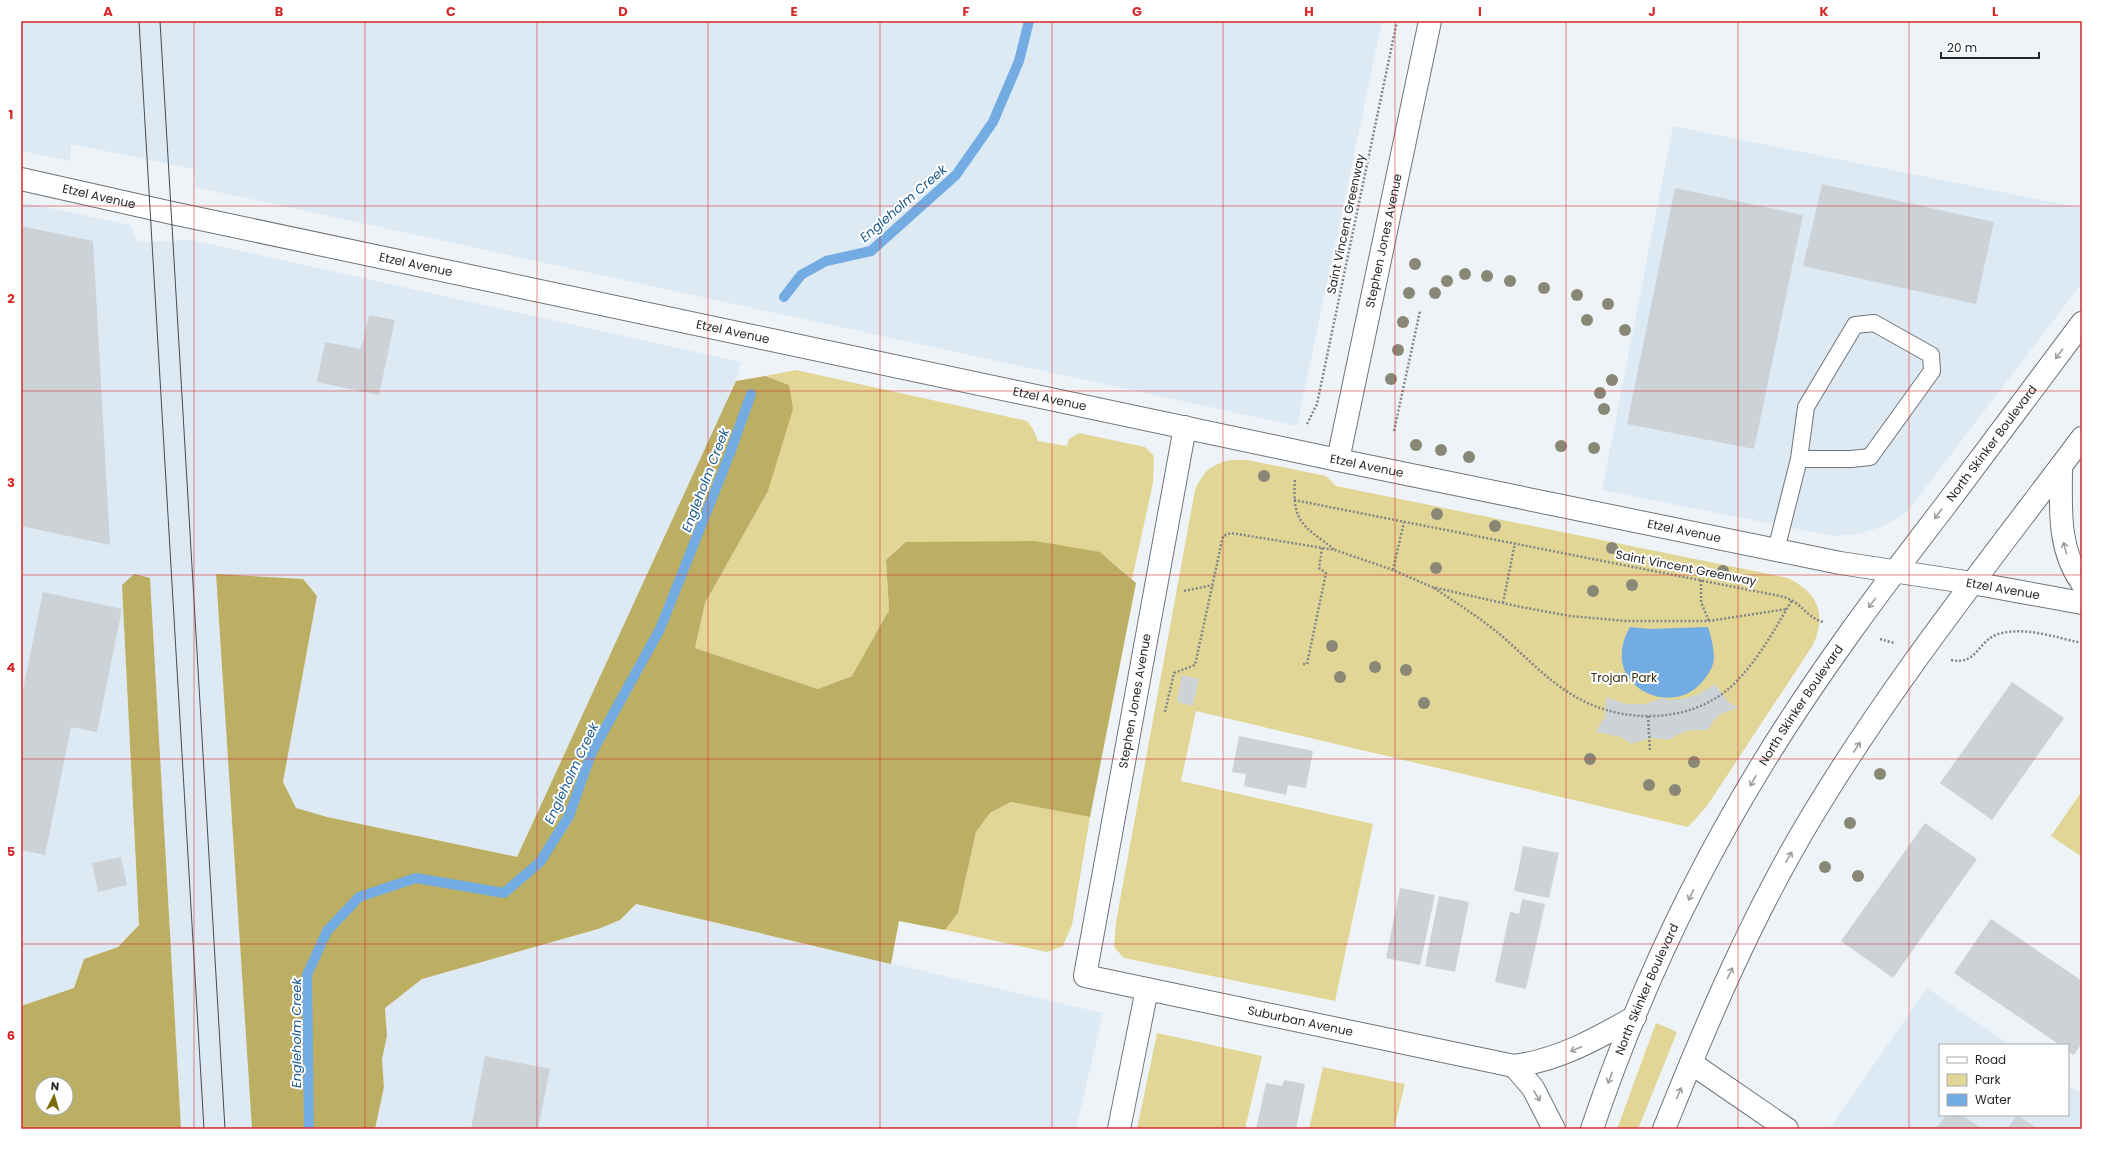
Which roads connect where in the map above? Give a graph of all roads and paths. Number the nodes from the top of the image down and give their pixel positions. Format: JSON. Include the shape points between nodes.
{"nodes":[{"id":1,"x":1397,"y":21,"type":"edge"},
{"id":2,"x":1430,"y":21,"type":"edge"},
{"id":3,"x":21,"y":179,"type":"edge"},
{"id":4,"x":1420,"y":311,"type":"dead end"},
{"id":5,"x":2082,"y":323,"type":"edge"},
{"id":6,"x":1185,"y":427,"type":"junction"},
{"id":7,"x":1306,"y":428,"type":"dead end"},
{"id":8,"x":1394,"y":432,"type":"dead end"},
{"id":9,"x":2082,"y":438,"type":"edge"},
{"id":10,"x":1799,"y":459,"type":"junction"},
{"id":11,"x":1338,"y":460,"type":"junction"},
{"id":12,"x":2062,"y":466,"type":"junction"},
{"id":13,"x":1296,"y":477,"type":"dead end"},
{"id":14,"x":1294,"y":500,"type":"junction"},
{"id":15,"x":1404,"y":522,"type":"junction"},
{"id":16,"x":1514,"y":543,"type":"junction"},
{"id":17,"x":1322,"y":548,"type":"junction"},
{"id":18,"x":1335,"y":550,"type":"junction"},
{"id":19,"x":1776,"y":550,"type":"junction"},
{"id":20,"x":1393,"y":570,"type":"junction"},
{"id":21,"x":1895,"y":571,"type":"junction"},
{"id":22,"x":1701,"y":580,"type":"junction"},
{"id":23,"x":1972,"y":583,"type":"junction"},
{"id":24,"x":2082,"y":583,"type":"edge"},
{"id":25,"x":1432,"y":587,"type":"junction"},
{"id":26,"x":1792,"y":600,"type":"junction"},
{"id":27,"x":1503,"y":603,"type":"junction"},
{"id":28,"x":2082,"y":603,"type":"edge"},
{"id":29,"x":1787,"y":609,"type":"junction"},
{"id":30,"x":1708,"y":621,"type":"junction"},
{"id":31,"x":1852,"y":630,"type":"junction"},
{"id":32,"x":2082,"y":643,"type":"edge"},
{"id":33,"x":1921,"y":651,"type":"junction"},
{"id":34,"x":1303,"y":664,"type":"dead end"},
{"id":35,"x":1165,"y":712,"type":"dead end"},
{"id":36,"x":1648,"y":716,"type":"junction"},
{"id":37,"x":1650,"y":751,"type":"dead end"},
{"id":38,"x":1085,"y":976,"type":"joint"},
{"id":39,"x":1147,"y":989,"type":"junction"},
{"id":40,"x":1635,"y":1017,"type":"junction"},
{"id":41,"x":1691,"y":1063,"type":"junction"},
{"id":42,"x":1514,"y":1066,"type":"junction"},
{"id":43,"x":1119,"y":1129,"type":"edge"},
{"id":44,"x":1554,"y":1129,"type":"edge"},
{"id":45,"x":1592,"y":1129,"type":"edge"},
{"id":46,"x":1664,"y":1129,"type":"edge"},
{"id":47,"x":1787,"y":1129,"type":"edge"}],
"edges":[{"from":1,"to":7,"type":"path","name":"Saint Vincent Greenway","via":[[1317,404]]},
{"from":2,"to":11,"type":"street","name":"Stephen Jones Avenue"},
{"from":3,"to":6,"type":"street","name":"Etzel Avenue"},
{"from":4,"to":8,"type":"path"},
{"from":5,"to":21,"type":"street","name":"North Skinker Boulevard","one_way":true},
{"from":6,"to":11,"type":"street","name":"Etzel Avenue"},
{"from":6,"to":38,"type":"street","name":"Stephen Jones Avenue"},
{"from":9,"to":12,"type":"street"},
{"from":10,"to":10,"type":"lane","via":[[1806,406],[1854,325],[1874,322],[1931,355],[1932,371],[1870,457]]},
{"from":10,"to":19,"type":"lane"},
{"from":11,"to":19,"type":"street","name":"Etzel Avenue"},
{"from":12,"to":23,"type":"street"},
{"from":24,"to":12,"type":"street","one_way":true,"via":[[2067,556],[2063,538]]},
{"from":13,"to":14,"type":"path"},
{"from":14,"to":15,"type":"path","name":"Saint Vincent Greenway"},
{"from":14,"to":18,"type":"path","via":[[1295,512],[1300,521]]},
{"from":15,"to":16,"type":"path","name":"Saint Vincent Greenway"},
{"from":15,"to":20,"type":"path"},
{"from":16,"to":22,"type":"path","name":"Saint Vincent Greenway"},
{"from":16,"to":27,"type":"path"},
{"from":17,"to":18,"type":"path"},
{"from":17,"to":34,"type":"path","via":[[1319,568],[1326,573],[1307,664]]},
{"from":17,"to":35,"type":"path","via":[[1231,533],[1223,536],[1195,665],[1174,673]]},
{"from":18,"to":20,"type":"path"},
{"from":19,"to":21,"type":"street","name":"Etzel Avenue"},
{"from":20,"to":25,"type":"path"},
{"from":21,"to":23,"type":"street","name":"Etzel Avenue"},
{"from":21,"to":31,"type":"street","name":"North Skinker Boulevard","one_way":true},
{"from":22,"to":26,"type":"path","name":"Saint Vincent Greenway"},
{"from":22,"to":30,"type":"path","via":[[1701,602]]},
{"from":23,"to":28,"type":"street","name":"Etzel Avenue"},
{"from":23,"to":33,"type":"street"},
{"from":25,"to":27,"type":"path"},
{"from":25,"to":36,"type":"path","via":[[1501,636],[1575,696],[1608,711]]},
{"from":26,"to":29,"type":"path"},
{"from":26,"to":31,"type":"path","name":"Saint Vincent Greenway","via":[[1813,619]]},
{"from":27,"to":30,"type":"path","via":[[1570,616],[1626,621]]},
{"from":29,"to":30,"type":"path"},
{"from":29,"to":36,"type":"path","via":[[1750,666],[1735,683],[1717,697],[1680,713]]},
{"from":31,"to":33,"type":"path","name":"Saint Vincent Greenway"},
{"from":31,"to":40,"type":"street","name":"North Skinker Boulevard","one_way":true,"via":[[1763,764],[1709,860],[1650,978]]},
{"from":32,"to":33,"type":"path","name":"Saint Vincent Greenway","via":[[2016,630],[2000,633],[1986,640],[1969,659],[1964,661],[1950,660]]},
{"from":41,"to":33,"type":"street","one_way":true,"via":[[1771,889],[1812,815]]},
{"from":36,"to":37,"type":"path"},
{"from":38,"to":39,"type":"street","name":"Suburban Avenue"},
{"from":39,"to":42,"type":"street","name":"Suburban Avenue"},
{"from":39,"to":43,"type":"street"},
{"from":40,"to":42,"type":"street","name":"Suburban Avenue","one_way":true,"via":[[1570,1051],[1533,1063]]},
{"from":40,"to":45,"type":"street","name":"North Skinker Boulevard","one_way":true},
{"from":46,"to":41,"type":"street","one_way":true},
{"from":41,"to":47,"type":"street"},
{"from":42,"to":44,"type":"street","one_way":true,"via":[[1533,1088]]}]}
